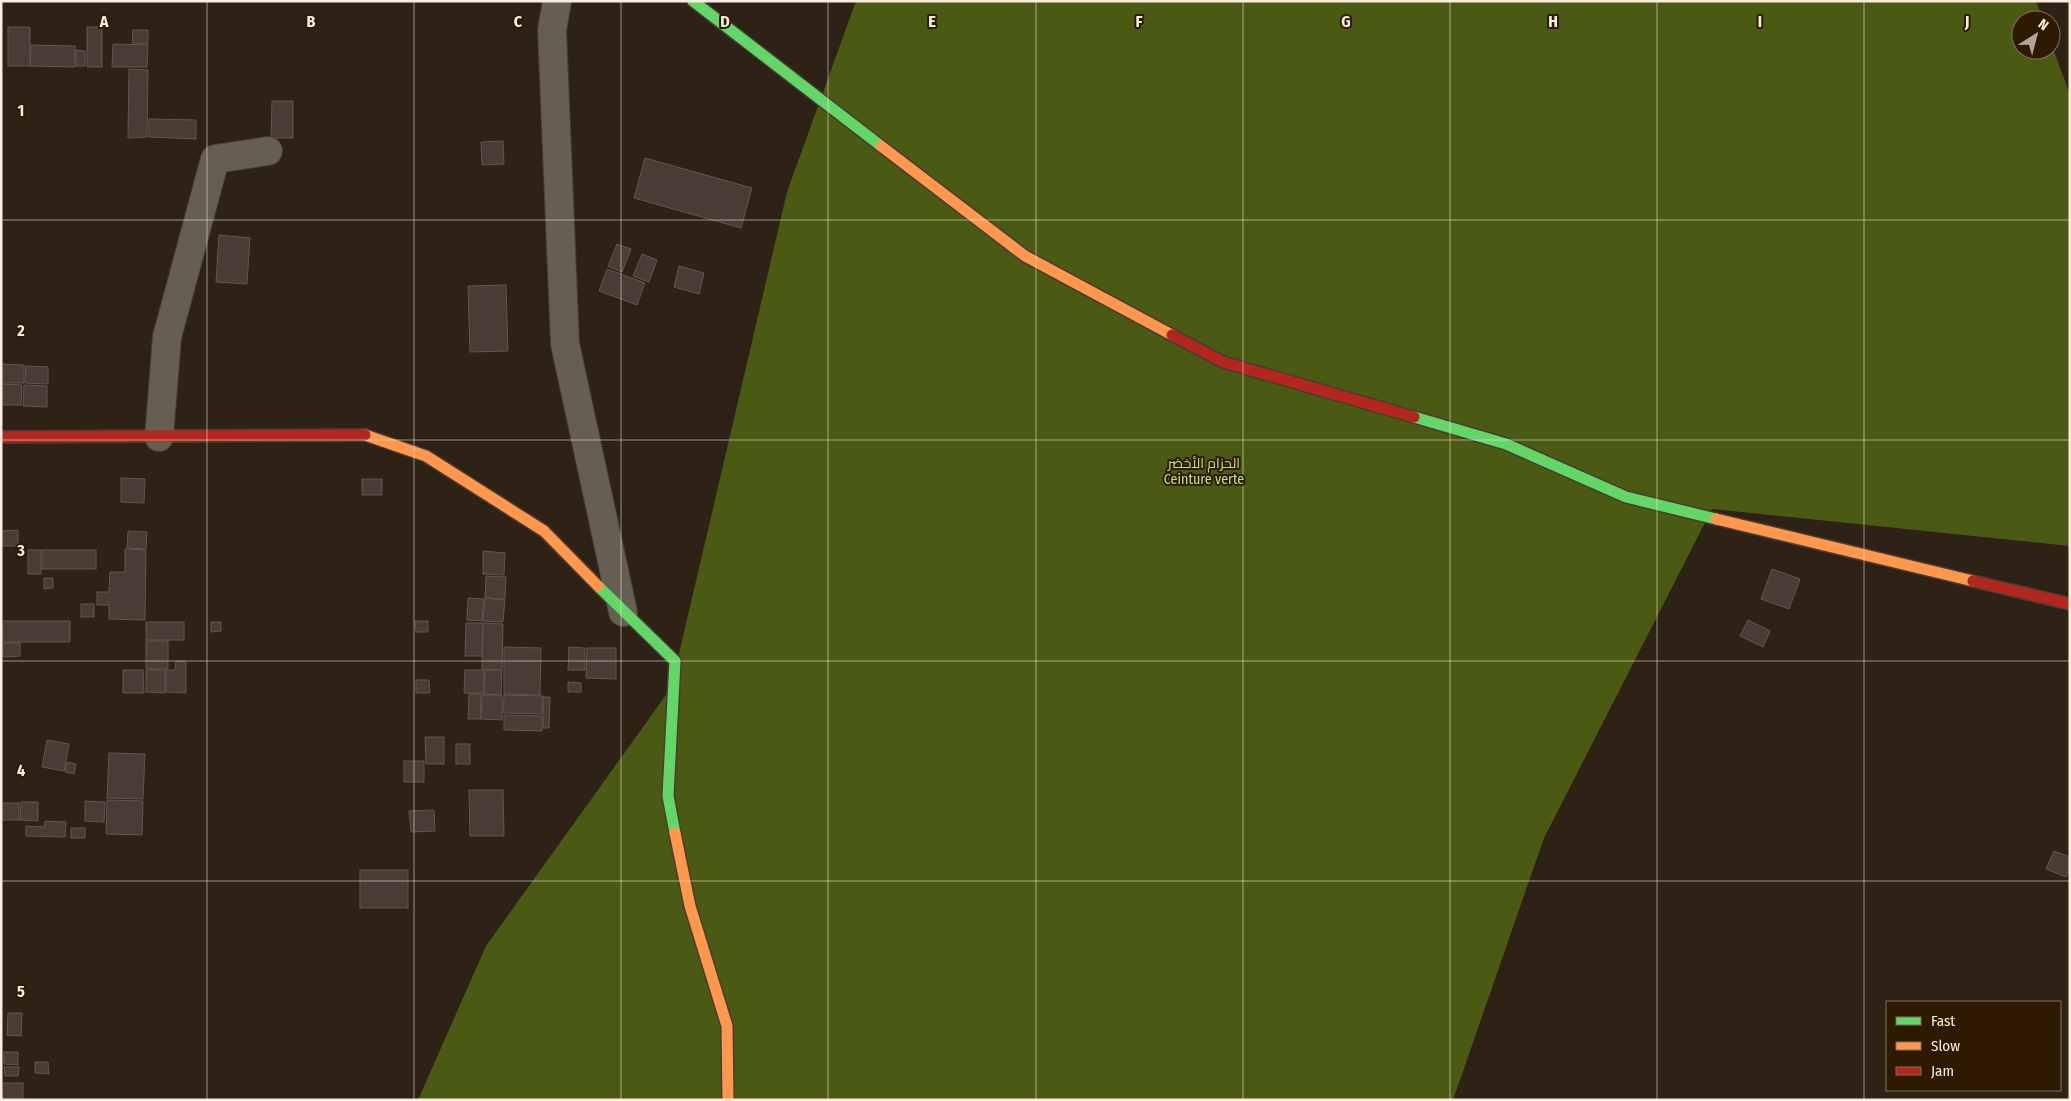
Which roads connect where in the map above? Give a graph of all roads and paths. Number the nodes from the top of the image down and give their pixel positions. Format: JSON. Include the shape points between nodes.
{"nodes":[{"id":1,"x":557,"y":1,"type":"edge"},
{"id":2,"x":694,"y":1,"type":"edge"},
{"id":3,"x":268,"y":151,"type":"dead end"},
{"id":4,"x":1,"y":437,"type":"edge"},
{"id":5,"x":159,"y":437,"type":"junction"},
{"id":6,"x":2070,"y":604,"type":"edge"},
{"id":7,"x":623,"y":612,"type":"junction"},
{"id":8,"x":728,"y":1100,"type":"edge"}],
"edges":[{"from":1,"to":7,"type":"street","via":[[552,30],[566,344]]},
{"from":2,"to":6,"type":"street","via":[[1025,256],[1224,362],[1506,444],[1626,497]]},
{"from":3,"to":5,"type":"street","via":[[215,159],[167,338]]},
{"from":4,"to":5,"type":"street"},
{"from":5,"to":7,"type":"street","via":[[361,434],[426,456],[544,531]]},
{"from":7,"to":8,"type":"street","via":[[675,661],[668,796],[690,906],[727,1026]]}]}
